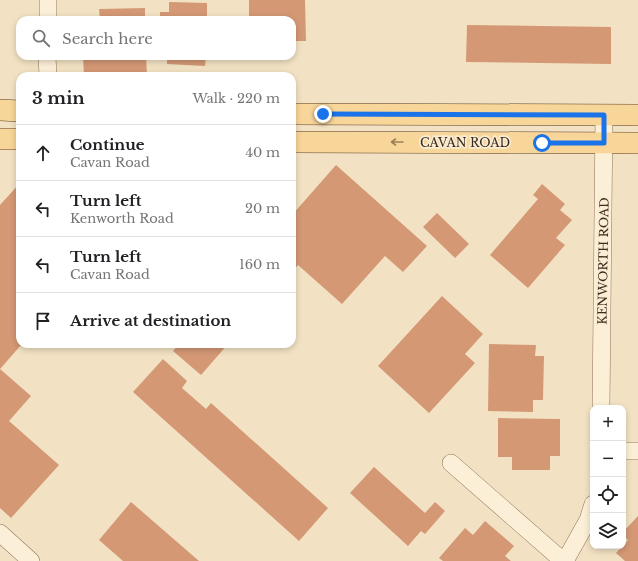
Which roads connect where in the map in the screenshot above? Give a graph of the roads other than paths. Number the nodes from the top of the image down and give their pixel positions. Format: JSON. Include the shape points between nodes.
{"nodes":[{"id":1,"x":48,"y":0,"type":"edge"},
{"id":2,"x":48,"y":16,"type":"edge"},
{"id":3,"x":48,"y":60,"type":"edge"},
{"id":4,"x":48,"y":72,"type":"edge"},
{"id":5,"x":0,"y":110,"type":"edge"},
{"id":6,"x":16,"y":111,"type":"edge"},
{"id":7,"x":296,"y":114,"type":"edge"},
{"id":8,"x":604,"y":115,"type":"junction"},
{"id":9,"x":638,"y":115,"type":"edge"},
{"id":10,"x":0,"y":139,"type":"edge"},
{"id":11,"x":16,"y":139,"type":"edge"},
{"id":12,"x":296,"y":142,"type":"edge"},
{"id":13,"x":604,"y":143,"type":"junction"},
{"id":14,"x":638,"y":143,"type":"edge"},
{"id":15,"x":601,"y":405,"type":"edge"},
{"id":16,"x":626,"y":451,"type":"edge"},
{"id":17,"x":638,"y":451,"type":"edge"},
{"id":18,"x":451,"y":463,"type":"dead end"},
{"id":19,"x":590,"y":513,"type":"edge"},
{"id":20,"x":0,"y":533,"type":"edge"},
{"id":21,"x":32,"y":561,"type":"edge"},
{"id":22,"x":564,"y":561,"type":"edge"}],
"edges":[{"from":1,"to":2,"type":"street"},
{"from":3,"to":4,"type":"street"},
{"from":5,"to":6,"type":"main road"},
{"from":7,"to":8,"type":"main road"},
{"from":8,"to":9,"type":"main road"},
{"from":8,"to":13,"type":"street","name":"KENWORTH ROAD"},
{"from":10,"to":11,"type":"main road"},
{"from":13,"to":12,"type":"main road","name":"CAVAN ROAD","one_way":true},
{"from":13,"to":14,"type":"main road","name":"CAVAN ROAD"},
{"from":13,"to":15,"type":"street","name":"KENWORTH ROAD"},
{"from":16,"to":17,"type":"street"},
{"from":18,"to":22,"type":"street"},
{"from":19,"to":22,"type":"street"},
{"from":20,"to":21,"type":"street"}]}
